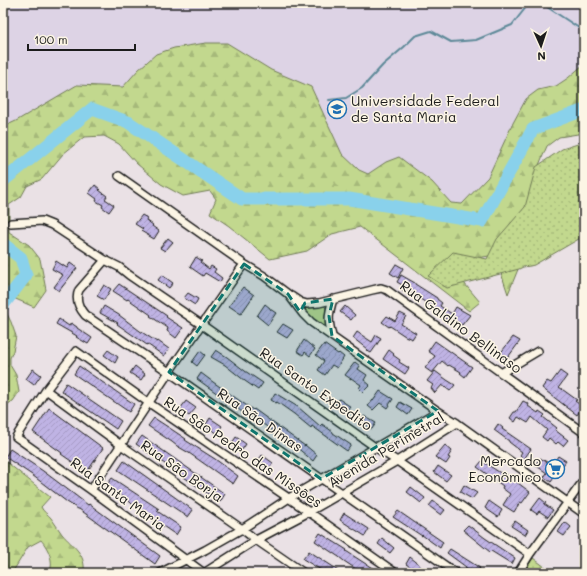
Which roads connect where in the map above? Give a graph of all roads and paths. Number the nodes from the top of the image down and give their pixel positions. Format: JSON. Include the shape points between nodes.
{"nodes":[{"id":1,"x":119,"y":176,"type":"dead end"},
{"id":2,"x":10,"y":222,"type":"dead end"},
{"id":3,"x":105,"y":260,"type":"junction"},
{"id":4,"x":244,"y":264,"type":"junction"},
{"id":5,"x":288,"y":294,"type":"junction"},
{"id":6,"x":333,"y":300,"type":"junction"},
{"id":7,"x":305,"y":303,"type":"junction"},
{"id":8,"x":300,"y":311,"type":"junction"},
{"id":9,"x":202,"y":325,"type":"junction"},
{"id":10,"x":332,"y":336,"type":"junction"},
{"id":11,"x":538,"y":351,"type":"dead end"},
{"id":12,"x":169,"y":372,"type":"junction"},
{"id":13,"x":501,"y":373,"type":"junction"},
{"id":14,"x":46,"y":390,"type":"junction"},
{"id":15,"x":149,"y":403,"type":"junction"},
{"id":16,"x":438,"y":411,"type":"junction"},
{"id":17,"x":457,"y":423,"type":"junction"},
{"id":18,"x":584,"y":433,"type":"edge"},
{"id":19,"x":121,"y":445,"type":"junction"},
{"id":20,"x":375,"y":447,"type":"junction"},
{"id":21,"x":397,"y":461,"type":"junction"},
{"id":22,"x":321,"y":479,"type":"junction"},
{"id":23,"x":584,"y":480,"type":"edge"},
{"id":24,"x":91,"y":490,"type":"junction"},
{"id":25,"x":341,"y":493,"type":"junction"},
{"id":26,"x":289,"y":498,"type":"junction"},
{"id":27,"x":567,"y":502,"type":"junction"},
{"id":28,"x":309,"y":512,"type":"junction"},
{"id":29,"x":584,"y":514,"type":"edge"},
{"id":30,"x":242,"y":529,"type":"junction"},
{"id":31,"x":256,"y":540,"type":"junction"},
{"id":32,"x":530,"y":554,"type":"junction"},
{"id":33,"x":186,"y":559,"type":"junction"},
{"id":34,"x":160,"y":573,"type":"edge"},
{"id":35,"x":204,"y":573,"type":"edge"},
{"id":36,"x":304,"y":573,"type":"edge"},
{"id":37,"x":396,"y":573,"type":"edge"},
{"id":38,"x":456,"y":573,"type":"edge"},
{"id":39,"x":518,"y":573,"type":"edge"}],
"edges":[{"from":1,"to":4,"type":"street"},
{"from":2,"to":3,"type":"street","name":"Rua Santo Expedito","via":[[42,221],[52,225]]},
{"from":3,"to":9,"type":"street","name":"Rua Santo Expedito"},
{"from":3,"to":12,"type":"street","name":"Rua São Dimas","via":[[78,290],[76,296],[81,311]]},
{"from":4,"to":5,"type":"street"},
{"from":4,"to":9,"type":"street"},
{"from":5,"to":7,"type":"street"},
{"from":5,"to":8,"type":"street"},
{"from":6,"to":7,"type":"street","name":"Rua Galdino Bellinaso"},
{"from":6,"to":10,"type":"street","via":[[329,316]]},
{"from":6,"to":13,"type":"street","name":"Rua Galdino Bellinaso","via":[[381,288],[388,290]]},
{"from":7,"to":8,"type":"street"},
{"from":8,"to":10,"type":"street"},
{"from":9,"to":12,"type":"street"},
{"from":9,"to":20,"type":"street","name":"Rua Santo Expedito"},
{"from":10,"to":16,"type":"street"},
{"from":11,"to":13,"type":"street"},
{"from":12,"to":15,"type":"street"},
{"from":12,"to":22,"type":"street","name":"Rua São Dimas"},
{"from":13,"to":18,"type":"street","name":"Rua Galdino Bellinaso"},
{"from":14,"to":15,"type":"street","name":"Rua São Pedro das Missões","via":[[76,351]]},
{"from":14,"to":19,"type":"street","name":"Rua São Borja"},
{"from":14,"to":24,"type":"street","name":"Rua Santa Maria","via":[[16,437]]},
{"from":15,"to":19,"type":"street"},
{"from":15,"to":26,"type":"street","name":"Rua São Pedro das Missões"},
{"from":16,"to":17,"type":"street"},
{"from":16,"to":20,"type":"street","name":"Avenida Perimetral"},
{"from":17,"to":21,"type":"street","name":"Avenida Perimetral"},
{"from":17,"to":27,"type":"street"},
{"from":19,"to":24,"type":"street"},
{"from":19,"to":30,"type":"street","name":"Rua São Borja"},
{"from":20,"to":21,"type":"street","name":"Rua Santo Expedito"},
{"from":20,"to":22,"type":"street","name":"Avenida Perimetral"},
{"from":21,"to":25,"type":"street","name":"Avenida Perimetral"},
{"from":21,"to":32,"type":"street","name":"Rua Santo Expedito"},
{"from":22,"to":25,"type":"street","name":"Rua São Dimas"},
{"from":22,"to":26,"type":"street","name":"Avenida Perimetral"},
{"from":23,"to":27,"type":"street"},
{"from":24,"to":33,"type":"street","name":"Rua Santa Maria"},
{"from":25,"to":28,"type":"street","name":"Avenida Perimetral"},
{"from":25,"to":38,"type":"street","name":"Rua São Dimas"},
{"from":26,"to":28,"type":"street","name":"Rua São Pedro das Missões"},
{"from":26,"to":30,"type":"street","name":"Avenida Perimetral"},
{"from":27,"to":29,"type":"street"},
{"from":27,"to":32,"type":"street"},
{"from":28,"to":31,"type":"street","name":"Avenida Perimetral"},
{"from":28,"to":37,"type":"street","name":"Rua São Pedro das Missões"},
{"from":30,"to":31,"type":"street","name":"Rua São Borja"},
{"from":30,"to":33,"type":"street","name":"Avenida Perimetral"},
{"from":31,"to":35,"type":"street","name":"Avenida Perimetral"},
{"from":31,"to":36,"type":"street","name":"Rua São Borja"},
{"from":32,"to":39,"type":"street"},
{"from":33,"to":34,"type":"street","name":"Avenida Perimetral"},
{"from":33,"to":35,"type":"street","name":"Rua Santa Maria"}]}
